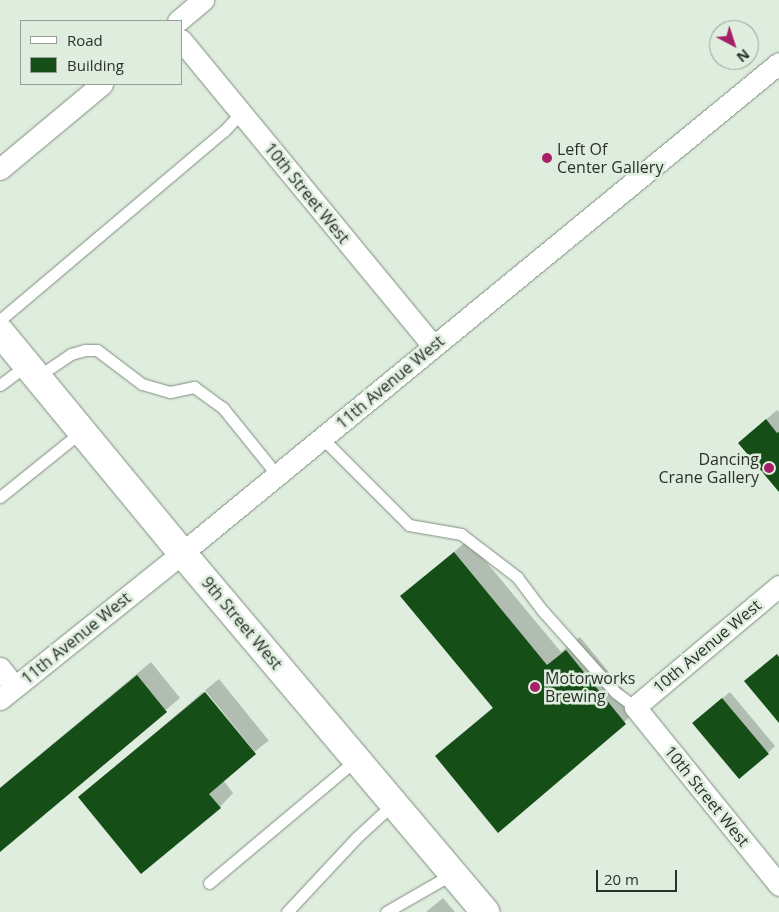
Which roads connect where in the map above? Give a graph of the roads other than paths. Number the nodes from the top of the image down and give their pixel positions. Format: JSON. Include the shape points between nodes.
{"nodes":[{"id":1,"x":203,"y":0,"type":"edge"},
{"id":2,"x":179,"y":20,"type":"edge"},
{"id":3,"x":182,"y":41,"type":"edge"},
{"id":4,"x":779,"y":63,"type":"edge"},
{"id":5,"x":101,"y":85,"type":"edge"},
{"id":6,"x":241,"y":113,"type":"junction"},
{"id":7,"x":0,"y":169,"type":"edge"},
{"id":8,"x":0,"y":320,"type":"edge"},
{"id":9,"x":0,"y":332,"type":"edge"},
{"id":10,"x":433,"y":346,"type":"junction"},
{"id":11,"x":32,"y":371,"type":"junction"},
{"id":12,"x":0,"y":385,"type":"edge"},
{"id":13,"x":82,"y":431,"type":"junction"},
{"id":14,"x":322,"y":438,"type":"junction"},
{"id":15,"x":277,"y":475,"type":"junction"},
{"id":16,"x":0,"y":497,"type":"edge"},
{"id":17,"x":182,"y":553,"type":"junction"},
{"id":18,"x":779,"y":586,"type":"edge"},
{"id":19,"x":0,"y":668,"type":"edge"},
{"id":20,"x":8,"y":693,"type":"edge"},
{"id":21,"x":635,"y":707,"type":"junction"},
{"id":22,"x":357,"y":759,"type":"junction"},
{"id":23,"x":394,"y":804,"type":"junction"},
{"id":24,"x":452,"y":874,"type":"junction"},
{"id":25,"x":209,"y":883,"type":"dead end"},
{"id":26,"x":779,"y":885,"type":"edge"},
{"id":27,"x":287,"y":912,"type":"edge"},
{"id":28,"x":386,"y":912,"type":"edge"},
{"id":29,"x":485,"y":912,"type":"edge"}],
"edges":[{"from":1,"to":2,"type":"street"},
{"from":3,"to":6,"type":"street","name":"10th Street West"},
{"from":4,"to":10,"type":"street","name":"11th Avenue West"},
{"from":5,"to":7,"type":"street"},
{"from":6,"to":8,"type":"lane","via":[[224,131]]},
{"from":6,"to":10,"type":"street","name":"10th Street West"},
{"from":9,"to":11,"type":"main road","name":"9th Street West"},
{"from":10,"to":14,"type":"street","name":"11th Avenue West"},
{"from":11,"to":12,"type":"lane"},
{"from":11,"to":13,"type":"main road","name":"9th Street West"},
{"from":11,"to":15,"type":"lane","via":[[71,354],[97,350],[142,384],[170,392],[194,387],[223,408]]},
{"from":13,"to":16,"type":"lane"},
{"from":13,"to":17,"type":"main road","name":"9th Street West"},
{"from":14,"to":15,"type":"street","name":"11th Avenue West"},
{"from":14,"to":21,"type":"lane","via":[[409,524],[460,534],[517,577],[615,692]]},
{"from":15,"to":17,"type":"street","name":"11th Avenue West"},
{"from":17,"to":20,"type":"street","name":"11th Avenue West"},
{"from":17,"to":22,"type":"main road","name":"9th Street West"},
{"from":18,"to":21,"type":"street","name":"10th Avenue West"},
{"from":19,"to":20,"type":"street"},
{"from":21,"to":26,"type":"street","name":"10th Street West"},
{"from":22,"to":23,"type":"main road","name":"9th Street West"},
{"from":22,"to":25,"type":"lane"},
{"from":23,"to":24,"type":"main road","name":"9th Street West"},
{"from":23,"to":27,"type":"lane","via":[[356,838]]},
{"from":24,"to":28,"type":"lane"},
{"from":24,"to":29,"type":"main road","name":"9th Street West"}]}
